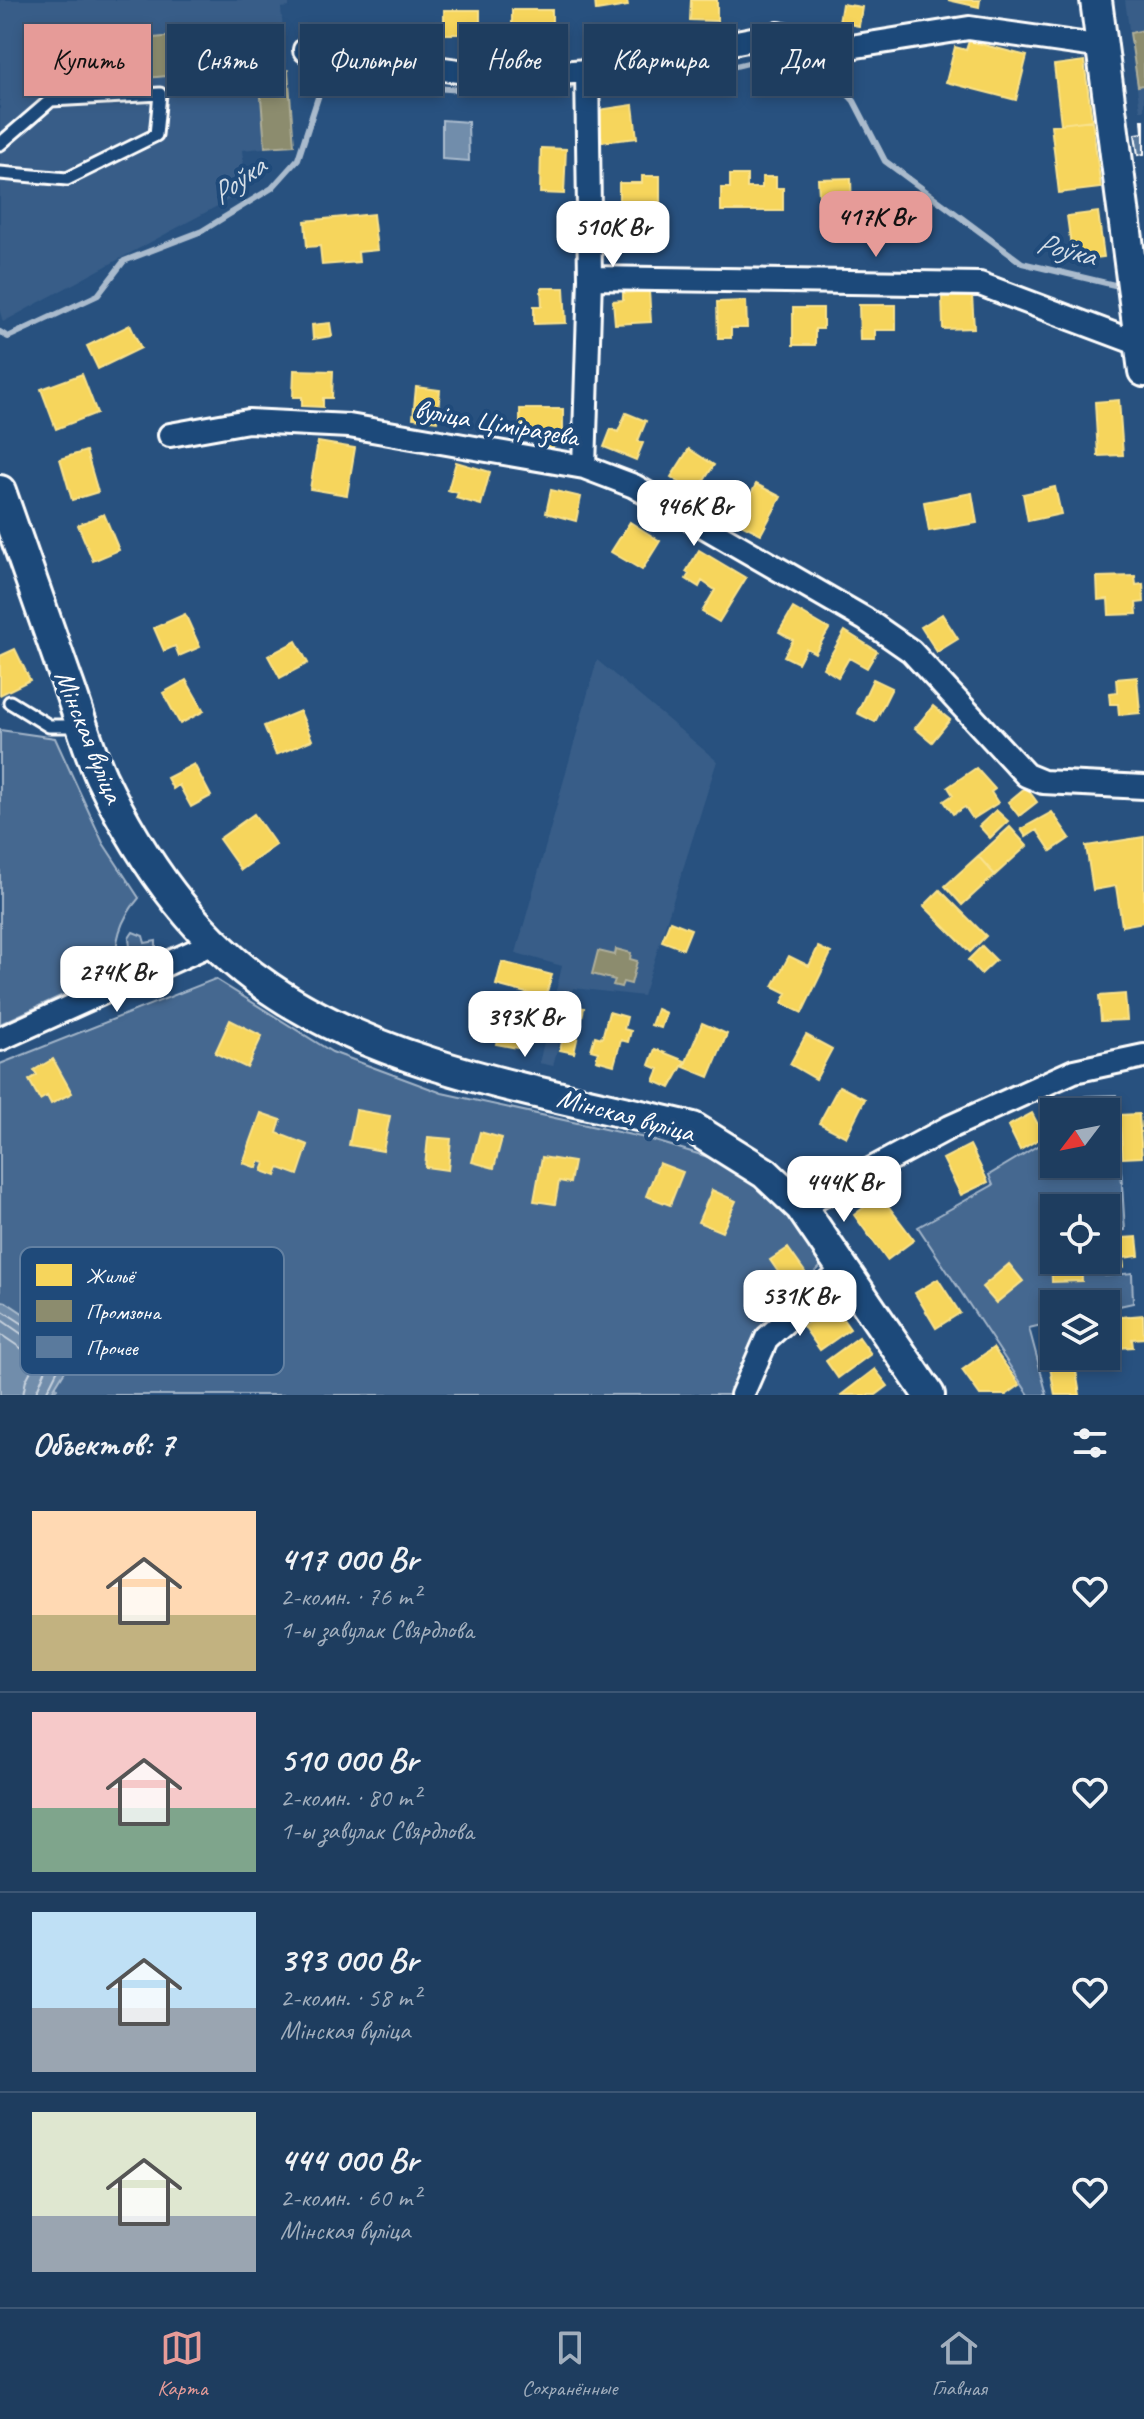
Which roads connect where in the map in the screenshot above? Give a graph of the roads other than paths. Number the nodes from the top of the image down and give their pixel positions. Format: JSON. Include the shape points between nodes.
{"nodes":[{"id":1,"x":1096,"y":0,"type":"edge"},
{"id":2,"x":736,"y":42,"type":"edge"},
{"id":3,"x":1103,"y":47,"type":"junction"},
{"id":4,"x":443,"y":69,"type":"edge"},
{"id":5,"x":584,"y":71,"type":"edge"},
{"id":6,"x":587,"y":96,"type":"edge"},
{"id":7,"x":0,"y":144,"type":"edge"},
{"id":8,"x":0,"y":173,"type":"edge"},
{"id":9,"x":590,"y":278,"type":"junction"},
{"id":10,"x":1143,"y":358,"type":"edge"},
{"id":11,"x":170,"y":435,"type":"dead end"},
{"id":12,"x":584,"y":467,"type":"junction"},
{"id":13,"x":0,"y":491,"type":"edge"},
{"id":14,"x":10,"y":702,"type":"dead end"},
{"id":15,"x":83,"y":726,"type":"junction"},
{"id":16,"x":1144,"y":787,"type":"edge"},
{"id":17,"x":213,"y":943,"type":"junction"},
{"id":18,"x":0,"y":1039,"type":"edge"},
{"id":19,"x":1144,"y":1056,"type":"edge"},
{"id":20,"x":801,"y":1207,"type":"junction"},
{"id":21,"x":843,"y":1270,"type":"junction"},
{"id":22,"x":742,"y":1395,"type":"edge"},
{"id":23,"x":929,"y":1395,"type":"edge"}],
"edges":[{"from":1,"to":3,"type":"street"},
{"from":2,"to":3,"type":"street","via":[[778,34],[844,48],[969,28]]},
{"from":3,"to":10,"type":"street"},
{"from":4,"to":5,"type":"street","via":[[502,77]]},
{"from":6,"to":9,"type":"street"},
{"from":7,"to":8,"type":"lane","via":[[51,100],[160,94],[156,135],[67,179]]},
{"from":9,"to":10,"type":"street","via":[[980,284]]},
{"from":9,"to":12,"type":"street"},
{"from":11,"to":12,"type":"street","name":"вуліца Ціміразева","via":[[248,421],[349,426]]},
{"from":12,"to":16,"type":"street","name":"вуліца Ціміразева","via":[[634,486],[911,651],[1026,775],[1043,782]]},
{"from":13,"to":15,"type":"street","name":"Мінская вуліца"},
{"from":14,"to":15,"type":"lane","via":[[49,726]]},
{"from":15,"to":17,"type":"street","name":"Мінская вуліца","via":[[100,775],[134,838],[179,905]]},
{"from":17,"to":18,"type":"street"},
{"from":17,"to":20,"type":"street","name":"Мінская вуліца","via":[[269,988],[381,1045],[421,1060],[693,1128],[765,1173]]},
{"from":19,"to":20,"type":"street","via":[[1074,1071],[950,1127]]},
{"from":20,"to":21,"type":"street","name":"Мінская вуліца"},
{"from":21,"to":22,"type":"street","via":[[767,1338]]},
{"from":21,"to":23,"type":"street","name":"Мінская вуліца"}]}
